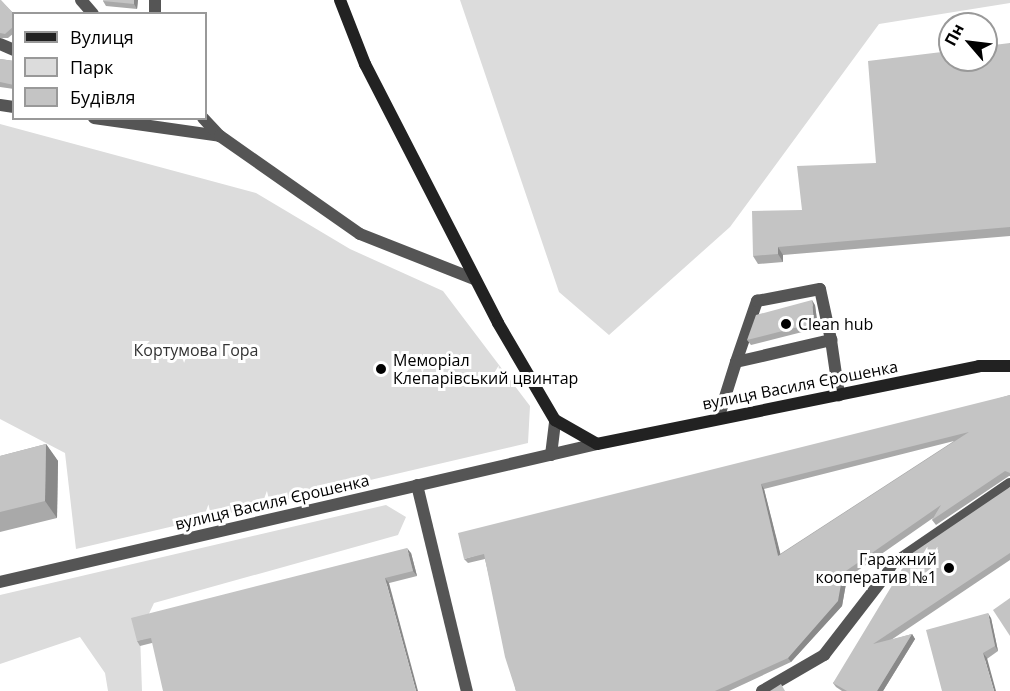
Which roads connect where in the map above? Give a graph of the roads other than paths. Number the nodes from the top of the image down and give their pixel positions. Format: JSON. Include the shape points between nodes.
{"nodes":[{"id":1,"x":340,"y":0,"type":"edge"},
{"id":2,"x":108,"y":120,"type":"edge"},
{"id":3,"x":205,"y":120,"type":"edge"},
{"id":4,"x":220,"y":136,"type":"junction"},
{"id":5,"x":474,"y":279,"type":"junction"},
{"id":6,"x":831,"y":340,"type":"junction"},
{"id":7,"x":736,"y":362,"type":"junction"},
{"id":8,"x":1010,"y":366,"type":"edge"},
{"id":9,"x":839,"y":395,"type":"junction"},
{"id":10,"x":719,"y":416,"type":"junction"},
{"id":11,"x":555,"y":420,"type":"junction"},
{"id":12,"x":597,"y":444,"type":"junction"},
{"id":13,"x":551,"y":455,"type":"junction"},
{"id":14,"x":1010,"y":484,"type":"edge"},
{"id":15,"x":417,"y":486,"type":"junction"},
{"id":16,"x":0,"y":582,"type":"edge"},
{"id":17,"x":467,"y":691,"type":"edge"},
{"id":18,"x":762,"y":691,"type":"edge"}],
"edges":[{"from":1,"to":5,"type":"main road","via":[[365,64]]},
{"from":2,"to":4,"type":"lane"},
{"from":3,"to":4,"type":"lane"},
{"from":4,"to":5,"type":"lane","via":[[360,234]]},
{"from":5,"to":11,"type":"main road"},
{"from":6,"to":7,"type":"lane"},
{"from":6,"to":7,"type":"lane","via":[[820,289],[757,301]]},
{"from":6,"to":9,"type":"lane"},
{"from":7,"to":10,"type":"lane"},
{"from":8,"to":9,"type":"main road","name":"вулиця Василя Єрошенка","via":[[979,366]]},
{"from":9,"to":10,"type":"main road","name":"вулиця Василя Єрошенка"},
{"from":10,"to":12,"type":"main road","name":"вулиця Василя Єрошенка"},
{"from":11,"to":12,"type":"main road"},
{"from":11,"to":13,"type":"lane"},
{"from":12,"to":13,"type":"lane","name":"вулиця Василя Єрошенка"},
{"from":13,"to":15,"type":"lane","name":"вулиця Василя Єрошенка"},
{"from":14,"to":18,"type":"lane","via":[[896,562],[824,655]]},
{"from":15,"to":16,"type":"lane","name":"вулиця Василя Єрошенка"},
{"from":15,"to":17,"type":"lane"}]}
